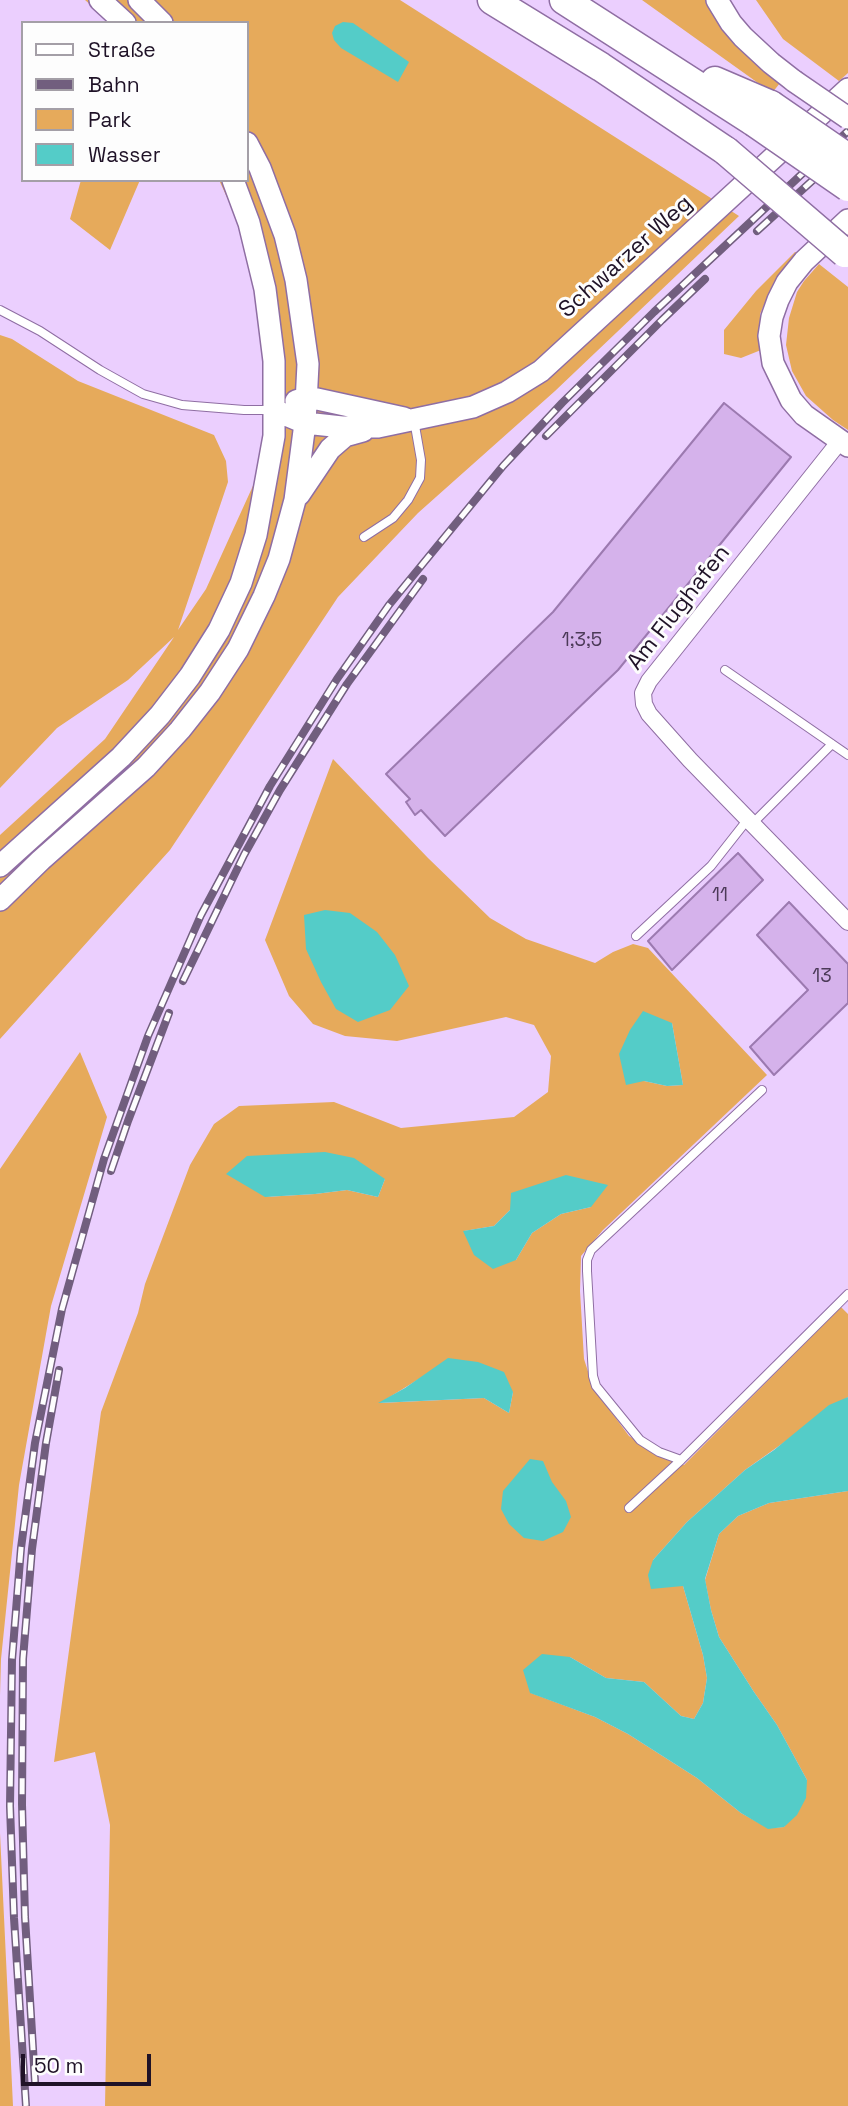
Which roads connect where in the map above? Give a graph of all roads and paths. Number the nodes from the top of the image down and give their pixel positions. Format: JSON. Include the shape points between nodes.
{"nodes":[{"id":1,"x":100,"y":0,"type":"edge"},
{"id":2,"x":139,"y":0,"type":"edge"},
{"id":3,"x":492,"y":0,"type":"edge"},
{"id":4,"x":564,"y":0,"type":"edge"},
{"id":5,"x":717,"y":0,"type":"edge"},
{"id":6,"x":123,"y":21,"type":"edge"},
{"id":7,"x":160,"y":21,"type":"edge"},
{"id":8,"x":848,"y":89,"type":"edge"},
{"id":9,"x":763,"y":114,"type":"junction"},
{"id":10,"x":848,"y":118,"type":"edge"},
{"id":11,"x":248,"y":145,"type":"edge"},
{"id":12,"x":848,"y":158,"type":"edge"},
{"id":13,"x":234,"y":182,"type":"edge"},
{"id":14,"x":848,"y":187,"type":"edge"},
{"id":15,"x":848,"y":220,"type":"edge"},
{"id":16,"x":847,"y":247,"type":"edge"},
{"id":17,"x":0,"y":310,"type":"edge"},
{"id":18,"x":308,"y":397,"type":"junction"},
{"id":19,"x":274,"y":410,"type":"junction"},
{"id":20,"x":414,"y":420,"type":"junction"},
{"id":21,"x":306,"y":423,"type":"junction"},
{"id":22,"x":378,"y":427,"type":"junction"},
{"id":23,"x":844,"y":443,"type":"edge"},
{"id":24,"x":295,"y":500,"type":"junction"},
{"id":25,"x":364,"y":537,"type":"dead end"},
{"id":26,"x":725,"y":670,"type":"dead end"},
{"id":27,"x":832,"y":744,"type":"junction"},
{"id":28,"x":848,"y":755,"type":"edge"},
{"id":29,"x":750,"y":822,"type":"junction"},
{"id":30,"x":0,"y":866,"type":"edge"},
{"id":31,"x":0,"y":900,"type":"edge"},
{"id":32,"x":848,"y":922,"type":"edge"},
{"id":33,"x":636,"y":936,"type":"dead end"},
{"id":34,"x":762,"y":1090,"type":"dead end"},
{"id":35,"x":848,"y":1294,"type":"edge"},
{"id":36,"x":681,"y":1460,"type":"junction"},
{"id":37,"x":629,"y":1507,"type":"dead end"}],
"edges":[{"from":1,"to":6,"type":"street"},
{"from":2,"to":7,"type":"street"},
{"from":3,"to":16,"type":"highway","bridge":true,"via":[[726,151]]},
{"from":4,"to":9,"type":"highway","via":[[639,47]]},
{"from":5,"to":10,"type":"street","bridge":true,"via":[[731,23],[771,63]]},
{"from":8,"to":20,"type":"street","name":"Schwarzer Weg","via":[[541,370],[507,393],[472,407]]},
{"from":9,"to":12,"type":"highway","bridge":true},
{"from":9,"to":14,"type":"highway","bridge":true},
{"from":11,"to":18,"type":"street","via":[[285,235],[296,280]]},
{"from":13,"to":19,"type":"street","via":[[265,289]]},
{"from":15,"to":23,"type":"street","via":[[787,282],[769,336],[773,363],[791,400]]},
{"from":17,"to":19,"type":"lane","via":[[143,394],[182,405]]},
{"from":18,"to":19,"type":"street"},
{"from":18,"to":20,"type":"street","name":"Schwarzer Weg"},
{"from":18,"to":21,"type":"street"},
{"from":19,"to":21,"type":"street","name":"Schwarzer Weg"},
{"from":19,"to":30,"type":"street","via":[[274,436],[256,536],[219,630],[190,676],[129,749]]},
{"from":20,"to":22,"type":"street","name":"Schwarzer Weg"},
{"from":20,"to":25,"type":"lane","via":[[420,478],[393,517]]},
{"from":21,"to":22,"type":"street","name":"Schwarzer Weg"},
{"from":21,"to":24,"type":"street"},
{"from":22,"to":24,"type":"street","via":[[345,436],[330,449]]},
{"from":23,"to":29,"type":"street","name":"Am Flughafen","via":[[643,692],[649,714]]},
{"from":24,"to":31,"type":"street","via":[[264,596],[210,692],[146,767]]},
{"from":26,"to":27,"type":"lane"},
{"from":27,"to":28,"type":"lane"},
{"from":27,"to":29,"type":"lane"},
{"from":29,"to":32,"type":"street","name":"Am Flughafen"},
{"from":29,"to":33,"type":"lane","via":[[711,866]]},
{"from":34,"to":36,"type":"lane","via":[[591,1250],[587,1260],[596,1386],[640,1440]]},
{"from":35,"to":36,"type":"lane"},
{"from":36,"to":37,"type":"lane"}]}
